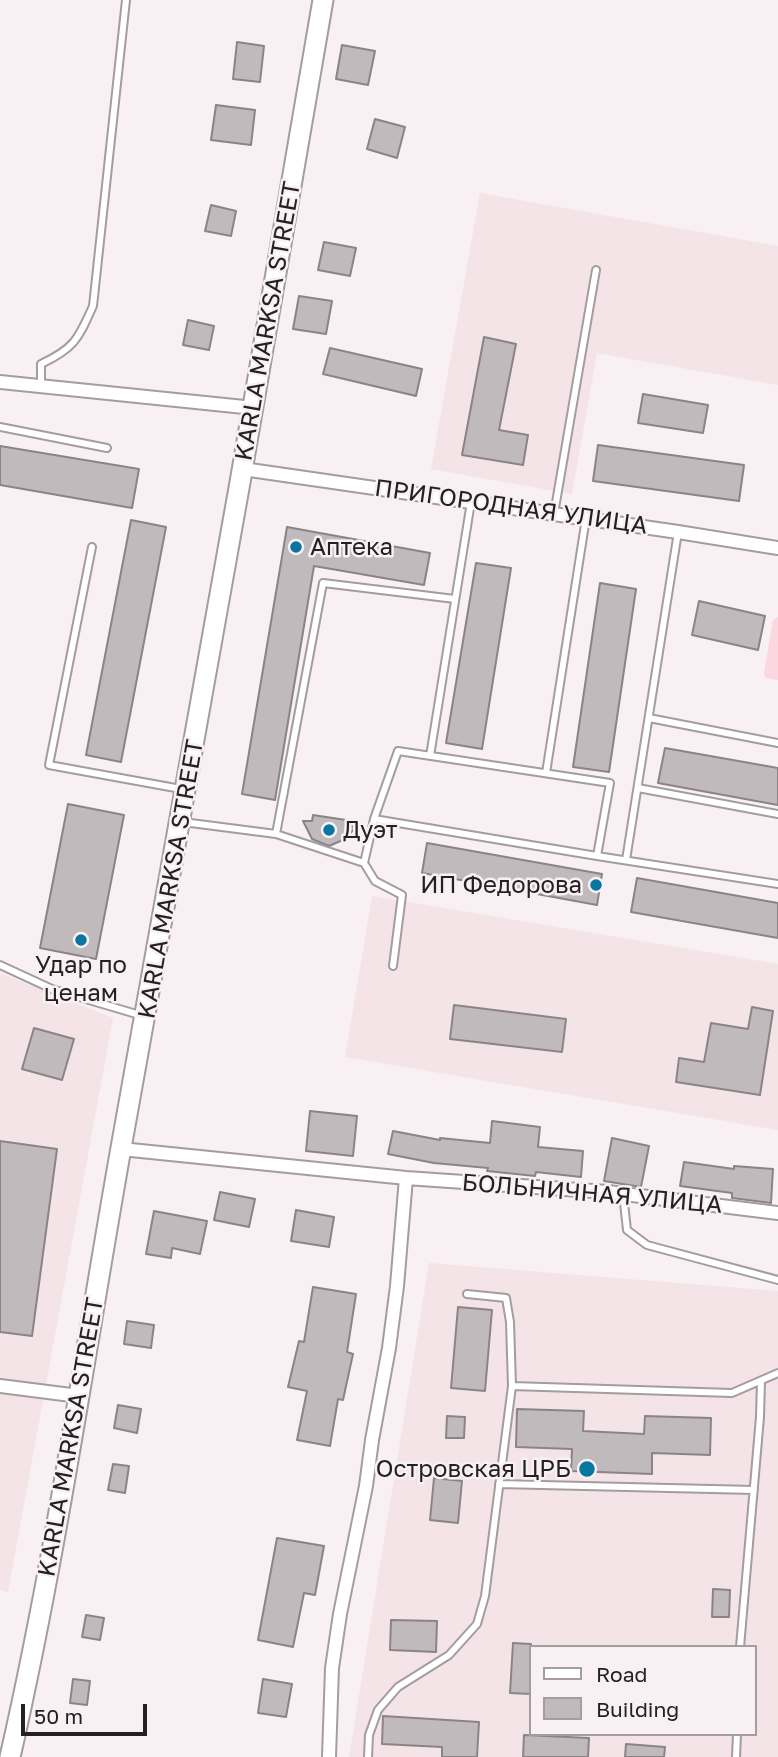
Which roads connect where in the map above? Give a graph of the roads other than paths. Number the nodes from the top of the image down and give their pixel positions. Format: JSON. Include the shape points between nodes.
{"nodes":[{"id":1,"x":126,"y":0,"type":"edge"},
{"id":2,"x":323,"y":0,"type":"edge"},
{"id":3,"x":596,"y":270,"type":"dead end"},
{"id":4,"x":0,"y":382,"type":"edge"},
{"id":5,"x":41,"y":386,"type":"junction"},
{"id":6,"x":254,"y":408,"type":"junction"},
{"id":7,"x":0,"y":427,"type":"edge"},
{"id":8,"x":107,"y":448,"type":"dead end"},
{"id":9,"x":243,"y":469,"type":"junction"},
{"id":10,"x":471,"y":502,"type":"junction"},
{"id":11,"x":554,"y":514,"type":"junction"},
{"id":12,"x":586,"y":518,"type":"junction"},
{"id":13,"x":678,"y":532,"type":"junction"},
{"id":14,"x":92,"y":547,"type":"dead end"},
{"id":15,"x":778,"y":548,"type":"edge"},
{"id":16,"x":455,"y":600,"type":"junction"},
{"id":17,"x":649,"y":718,"type":"junction"},
{"id":18,"x":778,"y":743,"type":"edge"},
{"id":19,"x":430,"y":756,"type":"junction"},
{"id":20,"x":546,"y":773,"type":"junction"},
{"id":21,"x":638,"y":788,"type":"junction"},
{"id":22,"x":187,"y":790,"type":"junction"},
{"id":23,"x":778,"y":814,"type":"edge"},
{"id":24,"x":374,"y":819,"type":"junction"},
{"id":25,"x":181,"y":822,"type":"junction"},
{"id":26,"x":275,"y":834,"type":"junction"},
{"id":27,"x":597,"y":856,"type":"junction"},
{"id":28,"x":626,"y":860,"type":"junction"},
{"id":29,"x":364,"y":863,"type":"junction"},
{"id":30,"x":778,"y":884,"type":"edge"},
{"id":31,"x":0,"y":965,"type":"edge"},
{"id":32,"x":393,"y":966,"type":"dead end"},
{"id":33,"x":146,"y":1017,"type":"junction"},
{"id":34,"x":121,"y":1149,"type":"junction"},
{"id":35,"x":406,"y":1178,"type":"junction"},
{"id":36,"x":623,"y":1194,"type":"junction"},
{"id":37,"x":778,"y":1213,"type":"edge"},
{"id":38,"x":778,"y":1280,"type":"edge"},
{"id":39,"x":467,"y":1294,"type":"dead end"},
{"id":40,"x":778,"y":1373,"type":"edge"},
{"id":41,"x":761,"y":1381,"type":"junction"},
{"id":42,"x":0,"y":1386,"type":"edge"},
{"id":43,"x":512,"y":1386,"type":"junction"},
{"id":44,"x":79,"y":1396,"type":"junction"},
{"id":45,"x":499,"y":1485,"type":"junction"},
{"id":46,"x":754,"y":1490,"type":"junction"},
{"id":47,"x":740,"y":1645,"type":"edge"},
{"id":48,"x":737,"y":1736,"type":"edge"},
{"id":49,"x":13,"y":1756,"type":"edge"},
{"id":50,"x":329,"y":1757,"type":"edge"},
{"id":51,"x":368,"y":1757,"type":"edge"},
{"id":52,"x":736,"y":1757,"type":"edge"}],
"edges":[{"from":1,"to":5,"type":"lane","via":[[93,306],[79,337],[41,364]]},
{"from":2,"to":6,"type":"main road","name":"KARLA MARKSA STREET"},
{"from":3,"to":11,"type":"lane"},
{"from":4,"to":5,"type":"street"},
{"from":5,"to":6,"type":"street"},
{"from":6,"to":9,"type":"main road","name":"KARLA MARKSA STREET"},
{"from":7,"to":8,"type":"lane"},
{"from":9,"to":10,"type":"street","name":"ПРИГОРОДНАЯ УЛИЦА"},
{"from":9,"to":22,"type":"main road","name":"KARLA MARKSA STREET"},
{"from":10,"to":11,"type":"street","name":"ПРИГОРОДНАЯ УЛИЦА"},
{"from":10,"to":16,"type":"lane"},
{"from":11,"to":12,"type":"street","name":"ПРИГОРОДНАЯ УЛИЦА"},
{"from":12,"to":13,"type":"street","name":"ПРИГОРОДНАЯ УЛИЦА"},
{"from":12,"to":20,"type":"lane"},
{"from":13,"to":15,"type":"street","name":"ПРИГОРОДНАЯ УЛИЦА"},
{"from":13,"to":17,"type":"lane"},
{"from":14,"to":22,"type":"lane","via":[[48,765]]},
{"from":16,"to":19,"type":"lane"},
{"from":16,"to":26,"type":"lane","via":[[323,583]]},
{"from":17,"to":18,"type":"lane"},
{"from":17,"to":21,"type":"lane"},
{"from":19,"to":20,"type":"lane"},
{"from":19,"to":24,"type":"lane","via":[[398,751]]},
{"from":20,"to":27,"type":"lane","via":[[610,783]]},
{"from":21,"to":23,"type":"lane"},
{"from":21,"to":28,"type":"lane"},
{"from":22,"to":25,"type":"main road","name":"KARLA MARKSA STREET"},
{"from":24,"to":27,"type":"lane"},
{"from":24,"to":29,"type":"lane"},
{"from":25,"to":26,"type":"lane"},
{"from":25,"to":33,"type":"main road","name":"KARLA MARKSA STREET"},
{"from":26,"to":29,"type":"lane"},
{"from":27,"to":28,"type":"lane"},
{"from":28,"to":30,"type":"lane"},
{"from":29,"to":32,"type":"lane","via":[[375,881],[401,895]]},
{"from":31,"to":33,"type":"lane","via":[[52,989]]},
{"from":33,"to":34,"type":"main road","name":"KARLA MARKSA STREET"},
{"from":34,"to":35,"type":"street","name":"БОЛЬНИЧНАЯ УЛИЦА"},
{"from":34,"to":44,"type":"main road","name":"KARLA MARKSA STREET"},
{"from":35,"to":36,"type":"street","name":"БОЛЬНИЧНАЯ УЛИЦА"},
{"from":35,"to":50,"type":"street","via":[[389,1348],[332,1668]]},
{"from":36,"to":37,"type":"street","name":"БОЛЬНИЧНАЯ УЛИЦА"},
{"from":36,"to":38,"type":"lane","via":[[627,1230],[647,1245]]},
{"from":39,"to":43,"type":"lane","via":[[506,1298]]},
{"from":40,"to":41,"type":"lane"},
{"from":41,"to":43,"type":"lane","via":[[732,1393]]},
{"from":41,"to":46,"type":"lane"},
{"from":42,"to":44,"type":"street"},
{"from":43,"to":45,"type":"lane"},
{"from":44,"to":49,"type":"main road","name":"KARLA MARKSA STREET"},
{"from":45,"to":46,"type":"lane"},
{"from":45,"to":51,"type":"lane","via":[[485,1596],[477,1624],[449,1655],[398,1688],[378,1710],[369,1735]]},
{"from":46,"to":47,"type":"lane"},
{"from":48,"to":52,"type":"lane"}]}
